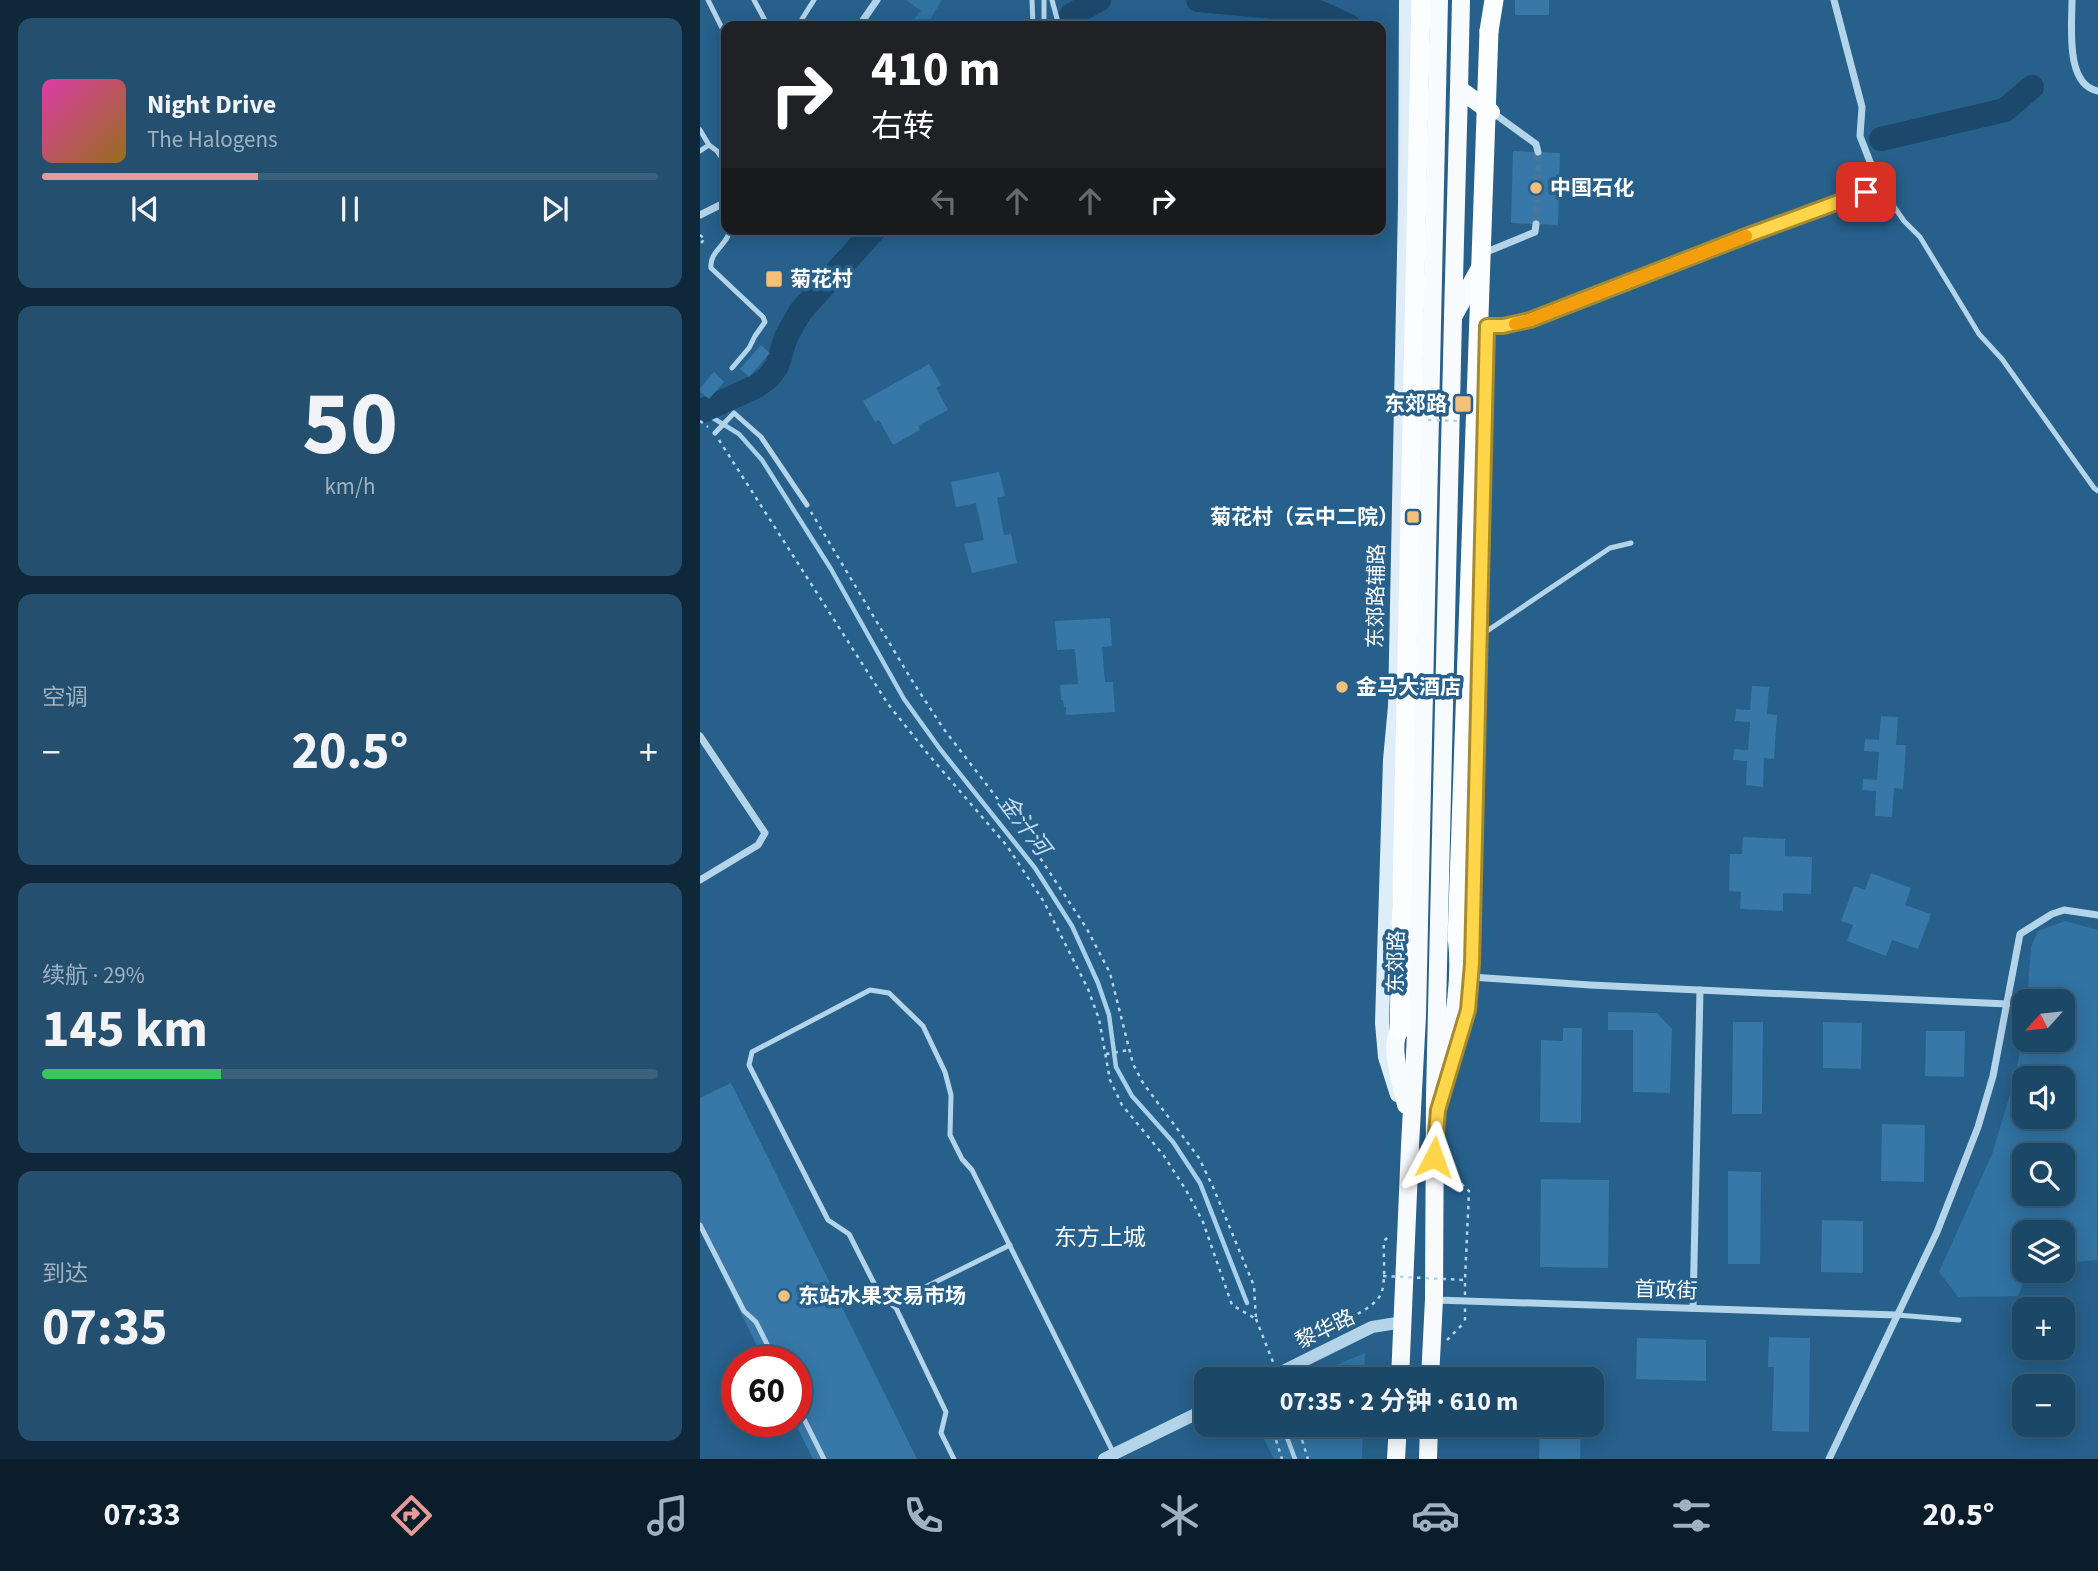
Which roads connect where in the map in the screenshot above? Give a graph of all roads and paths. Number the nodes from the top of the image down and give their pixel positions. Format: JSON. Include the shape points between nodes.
{"nodes":[{"id":1,"x":708,"y":0,"type":"edge"},
{"id":2,"x":754,"y":0,"type":"edge"},
{"id":3,"x":814,"y":0,"type":"edge"},
{"id":4,"x":877,"y":0,"type":"edge"},
{"id":5,"x":1032,"y":0,"type":"edge"},
{"id":6,"x":1044,"y":0,"type":"edge"},
{"id":7,"x":1052,"y":0,"type":"edge"},
{"id":8,"x":1406,"y":0,"type":"edge"},
{"id":9,"x":1421,"y":0,"type":"edge"},
{"id":10,"x":1438,"y":0,"type":"edge"},
{"id":11,"x":1461,"y":0,"type":"edge"},
{"id":12,"x":1494,"y":0,"type":"edge"},
{"id":13,"x":1834,"y":0,"type":"edge"},
{"id":14,"x":2072,"y":0,"type":"edge"},
{"id":15,"x":802,"y":19,"type":"dead end"},
{"id":16,"x":765,"y":21,"type":"edge"},
{"id":17,"x":862,"y":21,"type":"edge"},
{"id":18,"x":1033,"y":21,"type":"edge"},
{"id":19,"x":1044,"y":21,"type":"edge"},
{"id":20,"x":1058,"y":21,"type":"edge"},
{"id":21,"x":721,"y":26,"type":"edge"},
{"id":22,"x":1459,"y":89,"type":"junction"},
{"id":23,"x":2098,"y":91,"type":"edge"},
{"id":24,"x":1491,"y":112,"type":"junction"},
{"id":25,"x":700,"y":130,"type":"edge"},
{"id":26,"x":709,"y":145,"type":"junction"},
{"id":27,"x":700,"y":151,"type":"edge"},
{"id":28,"x":1538,"y":152,"type":"dead end"},
{"id":29,"x":721,"y":157,"type":"edge"},
{"id":30,"x":1879,"y":185,"type":"junction"},
{"id":31,"x":721,"y":204,"type":"edge"},
{"id":32,"x":700,"y":215,"type":"edge"},
{"id":33,"x":1536,"y":224,"type":"dead end"},
{"id":34,"x":700,"y":235,"type":"edge"},
{"id":35,"x":729,"y":235,"type":"edge"},
{"id":36,"x":700,"y":244,"type":"edge"},
{"id":37,"x":1489,"y":251,"type":"junction"},
{"id":38,"x":1453,"y":317,"type":"junction"},
{"id":39,"x":1487,"y":326,"type":"junction"},
{"id":40,"x":732,"y":368,"type":"dead end"},
{"id":41,"x":1421,"y":420,"type":"dead end"},
{"id":42,"x":1461,"y":421,"type":"dead end"},
{"id":43,"x":715,"y":433,"type":"joint"},
{"id":44,"x":2098,"y":491,"type":"edge"},
{"id":45,"x":807,"y":505,"type":"joint"},
{"id":46,"x":1632,"y":543,"type":"dead end"},
{"id":47,"x":1481,"y":635,"type":"junction"},
{"id":48,"x":700,"y":736,"type":"edge"},
{"id":49,"x":700,"y":880,"type":"edge"},
{"id":50,"x":2098,"y":915,"type":"edge"},
{"id":51,"x":1457,"y":940,"type":"joint"},
{"id":52,"x":1471,"y":977,"type":"junction"},
{"id":53,"x":1700,"y":990,"type":"junction"},
{"id":54,"x":2007,"y":1004,"type":"junction"},
{"id":55,"x":1399,"y":1031,"type":"joint"},
{"id":56,"x":1129,"y":1049,"type":"junction"},
{"id":57,"x":1105,"y":1054,"type":"junction"},
{"id":58,"x":1410,"y":1146,"type":"junction"},
{"id":59,"x":1435,"y":1151,"type":"junction"},
{"id":60,"x":700,"y":1225,"type":"edge"},
{"id":61,"x":1384,"y":1241,"type":"dead end"},
{"id":62,"x":1010,"y":1245,"type":"junction"},
{"id":63,"x":1383,"y":1276,"type":"junction"},
{"id":64,"x":1465,"y":1279,"type":"junction"},
{"id":65,"x":1434,"y":1300,"type":"junction"},
{"id":66,"x":891,"y":1304,"type":"junction"},
{"id":67,"x":1693,"y":1308,"type":"junction"},
{"id":68,"x":1898,"y":1315,"type":"junction"},
{"id":69,"x":1256,"y":1319,"type":"junction"},
{"id":70,"x":1959,"y":1320,"type":"dead end"},
{"id":71,"x":1403,"y":1322,"type":"junction"},
{"id":72,"x":1465,"y":1322,"type":"dead end"},
{"id":73,"x":1333,"y":1326,"type":"dead end"},
{"id":74,"x":768,"y":1346,"type":"edge"},
{"id":75,"x":1270,"y":1367,"type":"edge"},
{"id":76,"x":1291,"y":1367,"type":"edge"},
{"id":77,"x":1401,"y":1367,"type":"edge"},
{"id":78,"x":1431,"y":1367,"type":"edge"},
{"id":79,"x":1194,"y":1415,"type":"edge"},
{"id":80,"x":812,"y":1435,"type":"edge"},
{"id":81,"x":1275,"y":1437,"type":"edge"},
{"id":82,"x":1301,"y":1437,"type":"edge"},
{"id":83,"x":1397,"y":1437,"type":"edge"},
{"id":84,"x":1429,"y":1437,"type":"edge"},
{"id":85,"x":1109,"y":1457,"type":"edge"},
{"id":86,"x":824,"y":1459,"type":"edge"},
{"id":87,"x":954,"y":1459,"type":"edge"},
{"id":88,"x":1282,"y":1459,"type":"edge"},
{"id":89,"x":1308,"y":1459,"type":"edge"},
{"id":90,"x":1396,"y":1459,"type":"edge"},
{"id":91,"x":1428,"y":1459,"type":"edge"},
{"id":92,"x":1829,"y":1459,"type":"edge"}],
"edges":[{"from":1,"to":21,"type":"lane"},
{"from":2,"to":16,"type":"lane"},
{"from":3,"to":15,"type":"lane"},
{"from":4,"to":17,"type":"street"},
{"from":5,"to":18,"type":"lane"},
{"from":6,"to":19,"type":"lane"},
{"from":7,"to":20,"type":"lane"},
{"from":8,"to":58,"type":"main road","name":"东郊路辅路","via":[[1395,706],[1382,1023],[1385,1058]]},
{"from":9,"to":55,"type":"highway","bridge":true},
{"from":10,"to":58,"type":"main road","name":"东郊路","via":[[1417,1016]]},
{"from":11,"to":22,"type":"main road","name":"东郊路"},
{"from":12,"to":24,"type":"main road"},
{"from":12,"to":51,"type":"highway","bridge":true,"via":[[1484,154]]},
{"from":13,"to":30,"type":"street","via":[[1862,107],[1860,136]]},
{"from":14,"to":23,"type":"street","via":[[2076,69],[2089,90]]},
{"from":22,"to":24,"type":"main road"},
{"from":22,"to":38,"type":"main road","name":"东郊路","bridge":true},
{"from":24,"to":28,"type":"street","via":[[1536,144]]},
{"from":24,"to":37,"type":"main road"},
{"from":25,"to":26,"type":"lane"},
{"from":26,"to":27,"type":"lane"},
{"from":26,"to":29,"type":"lane"},
{"from":30,"to":39,"type":"street","via":[[1530,320]]},
{"from":30,"to":44,"type":"lane","via":[[1920,237],[1979,334]]},
{"from":31,"to":32,"type":"street"},
{"from":33,"to":37,"type":"street","via":[[1535,232]]},
{"from":34,"to":36,"type":"path","via":[[705,239]]},
{"from":35,"to":40,"type":"lane","via":[[710,262],[711,268],[765,322]]},
{"from":37,"to":38,"type":"main road"},
{"from":37,"to":39,"type":"main road"},
{"from":38,"to":59,"type":"main road","name":"东郊路"},
{"from":39,"to":47,"type":"main road"},
{"from":41,"to":42,"type":"path","bridge":true},
{"from":43,"to":45,"type":"lane","via":[[734,413],[761,437]]},
{"from":43,"to":57,"type":"path","via":[[888,704],[1007,846],[1044,902],[1088,989]]},
{"from":45,"to":56,"type":"path","via":[[943,728],[1023,832],[1087,929],[1110,973]]},
{"from":46,"to":47,"type":"lane","via":[[1610,548]]},
{"from":47,"to":52,"type":"main road"},
{"from":48,"to":49,"type":"street","via":[[765,833],[758,845]]},
{"from":50,"to":54,"type":"street","via":[[2064,911],[2020,933]]},
{"from":51,"to":59,"type":"main road","via":[[1458,987],[1438,1104]]},
{"from":52,"to":53,"type":"street"},
{"from":52,"to":59,"type":"main road","via":[[1468,1010],[1438,1110]]},
{"from":53,"to":54,"type":"street"},
{"from":53,"to":67,"type":"street"},
{"from":54,"to":68,"type":"street","via":[[1978,1127]]},
{"from":55,"to":58,"type":"main road","via":[[1396,1052]]},
{"from":56,"to":57,"type":"path"},
{"from":56,"to":69,"type":"path","via":[[1143,1083],[1199,1158],[1213,1187],[1254,1286]]},
{"from":57,"to":69,"type":"path","via":[[1122,1105],[1164,1156],[1203,1223],[1232,1305]]},
{"from":58,"to":71,"type":"main road","name":"东郊路"},
{"from":59,"to":64,"type":"path","via":[[1469,1191]]},
{"from":59,"to":65,"type":"main road","name":"东郊路"},
{"from":60,"to":74,"type":"lane","via":[[744,1311],[756,1322]]},
{"from":61,"to":63,"type":"path"},
{"from":62,"to":66,"type":"lane"},
{"from":62,"to":66,"type":"lane","via":[[950,1135],[951,1095],[946,1072],[923,1026],[889,993],[870,990],[752,1052],[749,1065],[828,1220],[849,1234],[880,1295]]},
{"from":62,"to":85,"type":"lane"},
{"from":63,"to":64,"type":"path","bridge":true},
{"from":63,"to":73,"type":"path","via":[[1375,1301]]},
{"from":64,"to":72,"type":"path","bridge":true},
{"from":65,"to":67,"type":"street","name":"首政街"},
{"from":65,"to":78,"type":"main road","name":"东郊路"},
{"from":66,"to":87,"type":"lane","via":[[946,1412],[942,1433]]},
{"from":67,"to":68,"type":"street","name":"首政街"},
{"from":68,"to":70,"type":"lane"},
{"from":68,"to":92,"type":"street"},
{"from":69,"to":75,"type":"path"},
{"from":71,"to":76,"type":"street","name":"黎华路","via":[[1372,1327]]},
{"from":71,"to":77,"type":"main road","name":"东郊路"},
{"from":79,"to":85,"type":"street"},
{"from":80,"to":86,"type":"lane"},
{"from":81,"to":88,"type":"path"},
{"from":82,"to":89,"type":"path"},
{"from":83,"to":90,"type":"main road"},
{"from":84,"to":91,"type":"main road"}]}
